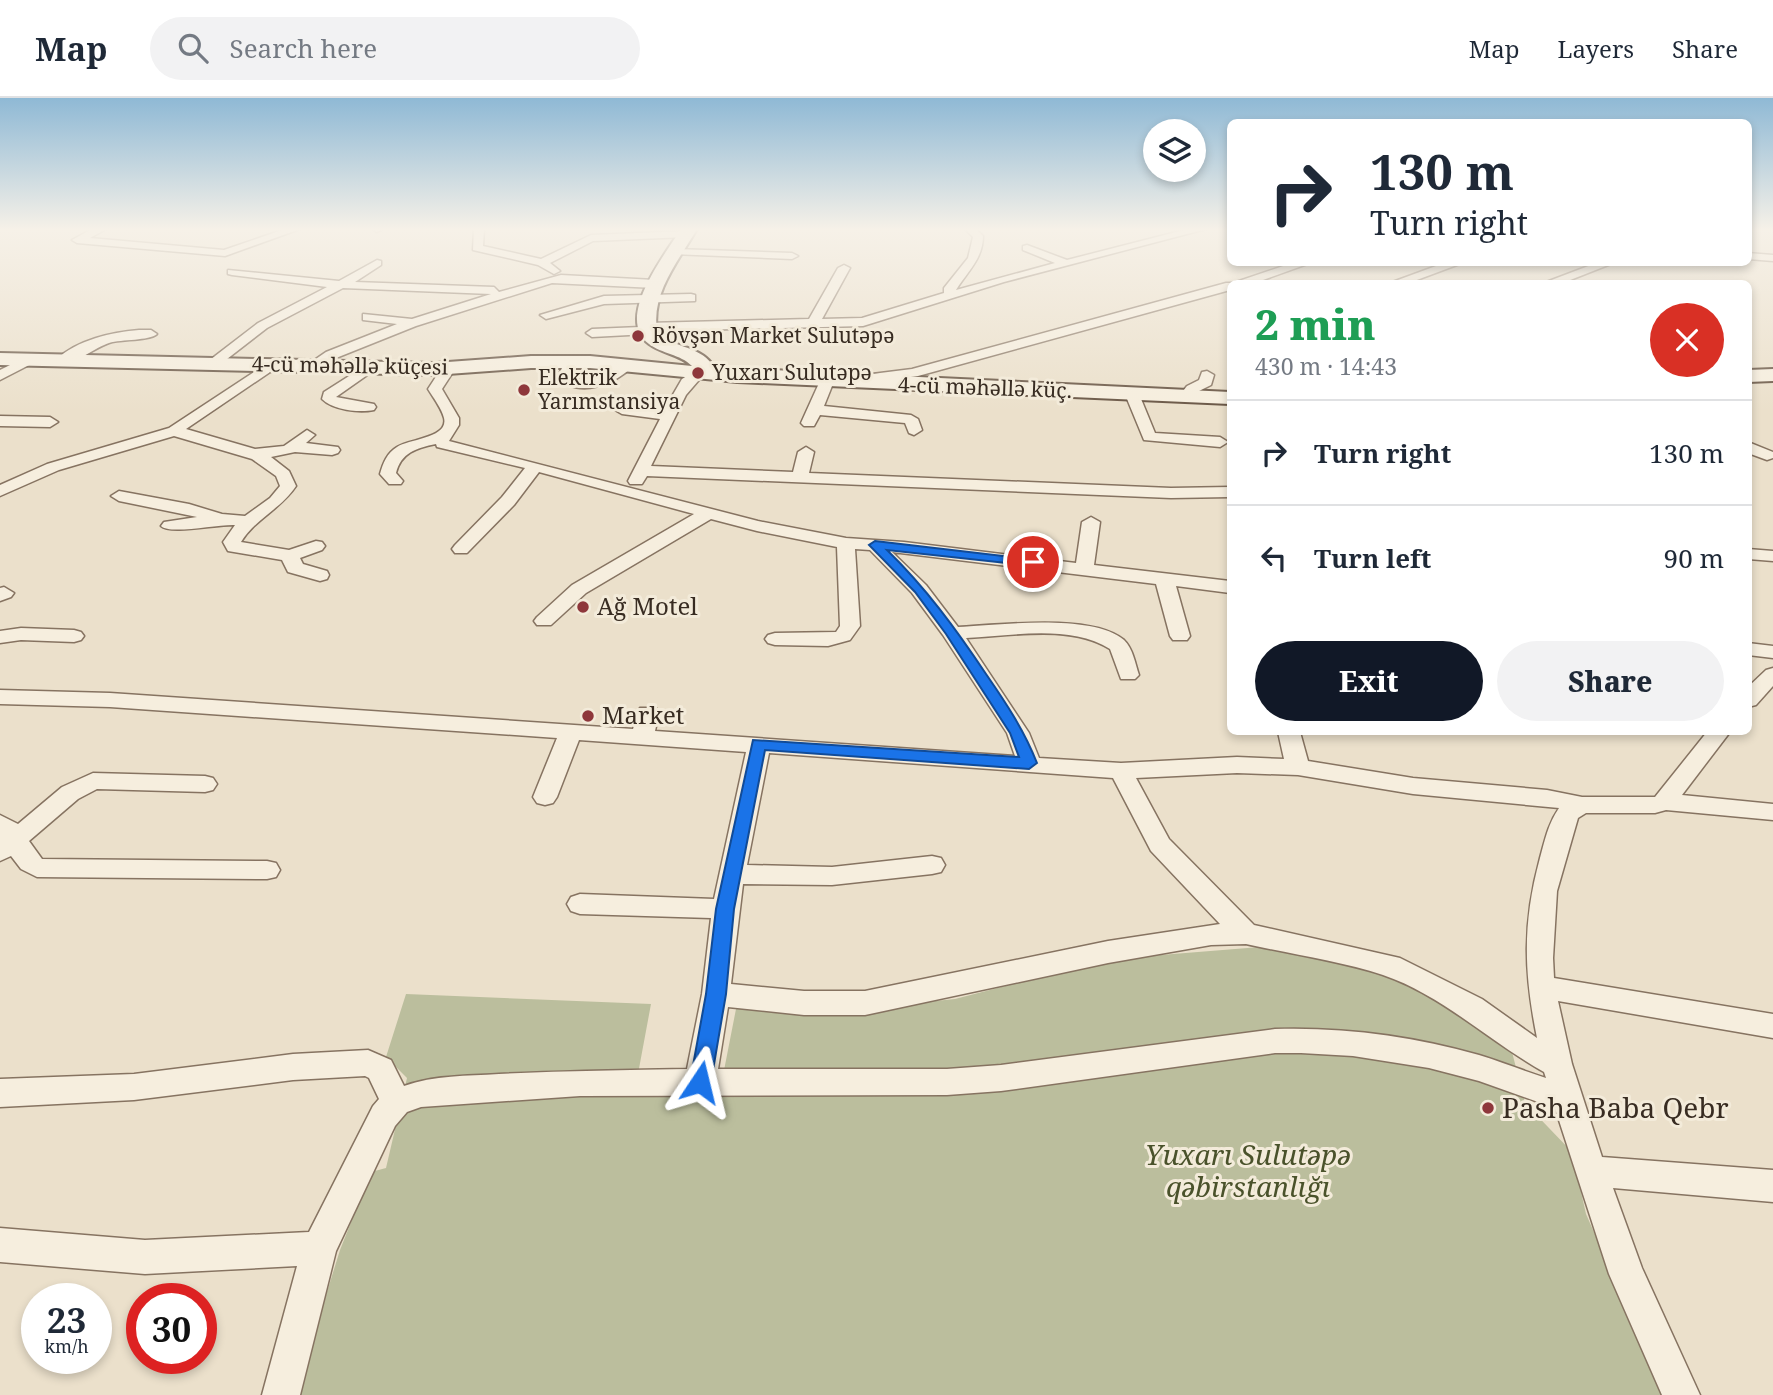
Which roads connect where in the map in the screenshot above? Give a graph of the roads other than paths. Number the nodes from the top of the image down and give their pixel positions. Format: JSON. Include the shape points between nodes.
{"nodes":[{"id":1,"x":332,"y":290,"type":"edge"},
{"id":2,"x":450,"y":290,"type":"edge"},
{"id":3,"x":518,"y":290,"type":"edge"},
{"id":4,"x":642,"y":290,"type":"edge"},
{"id":5,"x":832,"y":290,"type":"edge"},
{"id":6,"x":950,"y":290,"type":"edge"},
{"id":7,"x":971,"y":290,"type":"edge"},
{"id":8,"x":1217,"y":290,"type":"edge"},
{"id":9,"x":652,"y":291,"type":"junction"},
{"id":10,"x":509,"y":292,"type":"junction"},
{"id":11,"x":950,"y":295,"type":"junction"},
{"id":12,"x":691,"y":298,"type":"dead end"},
{"id":13,"x":546,"y":314,"type":"dead end"},
{"id":14,"x":367,"y":317,"type":"dead end"},
{"id":15,"x":814,"y":322,"type":"junction"},
{"id":16,"x":412,"y":323,"type":"junction"},
{"id":17,"x":647,"y":329,"type":"junction"},
{"id":18,"x":592,"y":333,"type":"dead end"},
{"id":19,"x":151,"y":334,"type":"dead end"},
{"id":20,"x":84,"y":335,"type":"dead end"},
{"id":21,"x":105,"y":341,"type":"junction"},
{"id":22,"x":0,"y":359,"type":"edge"},
{"id":23,"x":30,"y":359,"type":"junction"},
{"id":24,"x":63,"y":359,"type":"junction"},
{"id":25,"x":213,"y":363,"type":"junction"},
{"id":26,"x":271,"y":365,"type":"junction"},
{"id":27,"x":315,"y":366,"type":"junction"},
{"id":28,"x":369,"y":368,"type":"junction"},
{"id":29,"x":448,"y":369,"type":"junction"},
{"id":30,"x":698,"y":373,"type":"junction"},
{"id":31,"x":1207,"y":375,"type":"dead end"},
{"id":32,"x":1773,"y":375,"type":"edge"},
{"id":33,"x":1752,"y":376,"type":"edge"},
{"id":34,"x":0,"y":378,"type":"edge"},
{"id":35,"x":22,"y":381,"type":"dead end"},
{"id":36,"x":827,"y":381,"type":"junction"},
{"id":37,"x":865,"y":383,"type":"junction"},
{"id":38,"x":1132,"y":394,"type":"junction"},
{"id":39,"x":1186,"y":396,"type":"junction"},
{"id":40,"x":1227,"y":398,"type":"edge"},
{"id":41,"x":369,"y":407,"type":"dead end"},
{"id":42,"x":622,"y":410,"type":"dead end"},
{"id":43,"x":667,"y":415,"type":"junction"},
{"id":44,"x":813,"y":417,"type":"joint"},
{"id":45,"x":0,"y":422,"type":"edge"},
{"id":46,"x":50,"y":422,"type":"dead end"},
{"id":47,"x":914,"y":430,"type":"dead end"},
{"id":48,"x":174,"y":432,"type":"junction"},
{"id":49,"x":307,"y":435,"type":"dead end"},
{"id":50,"x":440,"y":439,"type":"junction"},
{"id":51,"x":1220,"y":442,"type":"dead end"},
{"id":52,"x":294,"y":447,"type":"junction"},
{"id":53,"x":1752,"y":449,"type":"edge"},
{"id":54,"x":332,"y":450,"type":"dead end"},
{"id":55,"x":806,"y":452,"type":"dead end"},
{"id":56,"x":253,"y":454,"type":"junction"},
{"id":57,"x":1767,"y":455,"type":"dead end"},
{"id":58,"x":536,"y":467,"type":"junction"},
{"id":59,"x":643,"y":471,"type":"junction"},
{"id":60,"x":800,"y":478,"type":"junction"},
{"id":61,"x":396,"y":481,"type":"dead end"},
{"id":62,"x":628,"y":490,"type":"junction"},
{"id":63,"x":0,"y":491,"type":"edge"},
{"id":64,"x":1227,"y":492,"type":"edge"},
{"id":65,"x":119,"y":496,"type":"dead end"},
{"id":66,"x":708,"y":513,"type":"junction"},
{"id":67,"x":220,"y":519,"type":"junction"},
{"id":68,"x":247,"y":521,"type":"junction"},
{"id":69,"x":1091,"y":522,"type":"dead end"},
{"id":70,"x":170,"y":526,"type":"dead end"},
{"id":71,"x":846,"y":543,"type":"junction"},
{"id":72,"x":875,"y":545,"type":"junction"},
{"id":73,"x":316,"y":546,"type":"dead end"},
{"id":74,"x":461,"y":549,"type":"dead end"},
{"id":75,"x":1752,"y":554,"type":"edge"},
{"id":76,"x":1773,"y":555,"type":"edge"},
{"id":77,"x":290,"y":556,"type":"junction"},
{"id":78,"x":1084,"y":568,"type":"junction"},
{"id":79,"x":320,"y":575,"type":"dead end"},
{"id":80,"x":1164,"y":578,"type":"junction"},
{"id":81,"x":1227,"y":587,"type":"edge"},
{"id":82,"x":544,"y":621,"type":"dead end"},
{"id":83,"x":952,"y":633,"type":"junction"},
{"id":84,"x":74,"y":636,"type":"dead end"},
{"id":85,"x":1180,"y":636,"type":"dead end"},
{"id":86,"x":0,"y":637,"type":"edge"},
{"id":87,"x":775,"y":639,"type":"dead end"},
{"id":88,"x":1752,"y":649,"type":"edge"},
{"id":89,"x":1773,"y":652,"type":"edge"},
{"id":90,"x":1773,"y":674,"type":"edge"},
{"id":91,"x":1128,"y":675,"type":"dead end"},
{"id":92,"x":0,"y":696,"type":"edge"},
{"id":93,"x":1752,"y":697,"type":"edge"},
{"id":94,"x":648,"y":713,"type":"dead end"},
{"id":95,"x":570,"y":731,"type":"junction"},
{"id":96,"x":1290,"y":735,"type":"edge"},
{"id":97,"x":1716,"y":735,"type":"edge"},
{"id":98,"x":643,"y":736,"type":"junction"},
{"id":99,"x":759,"y":744,"type":"junction"},
{"id":100,"x":1029,"y":763,"type":"junction"},
{"id":101,"x":1298,"y":767,"type":"junction"},
{"id":102,"x":1121,"y":771,"type":"junction"},
{"id":103,"x":205,"y":784,"type":"dead end"},
{"id":104,"x":545,"y":796,"type":"dead end"},
{"id":105,"x":1665,"y":802,"type":"junction"},
{"id":106,"x":1582,"y":805,"type":"junction"},
{"id":107,"x":1773,"y":812,"type":"edge"},
{"id":108,"x":5,"y":838,"type":"edge"},
{"id":109,"x":932,"y":864,"type":"dead end"},
{"id":110,"x":267,"y":870,"type":"dead end"},
{"id":111,"x":732,"y":874,"type":"junction"},
{"id":112,"x":580,"y":904,"type":"dead end"},
{"id":113,"x":725,"y":909,"type":"junction"},
{"id":114,"x":1246,"y":934,"type":"junction"},
{"id":115,"x":1541,"y":987,"type":"junction"},
{"id":116,"x":716,"y":994,"type":"junction"},
{"id":117,"x":1773,"y":1026,"type":"edge"},
{"id":118,"x":1557,"y":1064,"type":"junction"},
{"id":119,"x":700,"y":1082,"type":"junction"},
{"id":120,"x":0,"y":1093,"type":"edge"},
{"id":121,"x":1566,"y":1097,"type":"junction"},
{"id":122,"x":396,"y":1102,"type":"junction"},
{"id":123,"x":1590,"y":1171,"type":"junction"},
{"id":124,"x":1773,"y":1186,"type":"edge"},
{"id":125,"x":0,"y":1245,"type":"edge"},
{"id":126,"x":319,"y":1248,"type":"junction"},
{"id":127,"x":281,"y":1395,"type":"edge"},
{"id":128,"x":1681,"y":1395,"type":"edge"}],
"edges":[{"from":1,"to":25,"type":"street","via":[[254,330]]},
{"from":2,"to":10,"type":"street"},
{"from":3,"to":10,"type":"street"},
{"from":4,"to":9,"type":"street"},
{"from":5,"to":15,"type":"street"},
{"from":6,"to":11,"type":"street"},
{"from":7,"to":11,"type":"street"},
{"from":8,"to":37,"type":"street"},
{"from":9,"to":12,"type":"street"},
{"from":9,"to":13,"type":"street"},
{"from":9,"to":17,"type":"street","via":[[646,308]]},
{"from":10,"to":16,"type":"street"},
{"from":11,"to":15,"type":"street","via":[[863,322]]},
{"from":14,"to":16,"type":"street"},
{"from":15,"to":17,"type":"street"},
{"from":16,"to":27,"type":"street","via":[[331,355]]},
{"from":17,"to":18,"type":"street"},
{"from":17,"to":30,"type":"street","via":[[661,344],[701,361]]},
{"from":19,"to":21,"type":"street"},
{"from":20,"to":21,"type":"street"},
{"from":21,"to":24,"type":"street"},
{"from":22,"to":23,"type":"street","name":"4-cü məhəllə küçesi"},
{"from":23,"to":24,"type":"street","name":"4-cü məhəllə küçesi"},
{"from":23,"to":34,"type":"street"},
{"from":24,"to":25,"type":"street","name":"4-cü məhəllə küçesi"},
{"from":25,"to":26,"type":"street","name":"4-cü məhəllə küçesi"},
{"from":26,"to":27,"type":"street","name":"4-cü məhəllə küçesi"},
{"from":26,"to":48,"type":"street"},
{"from":27,"to":28,"type":"street","name":"4-cü məhəllə küçesi"},
{"from":28,"to":29,"type":"street","name":"4-cü məhəllə küçesi"},
{"from":28,"to":41,"type":"street","via":[[329,399]]},
{"from":29,"to":30,"type":"street","name":"4-cü məhəllə küçesi","via":[[572,361]]},
{"from":29,"to":50,"type":"street","via":[[435,389],[452,418]]},
{"from":30,"to":36,"type":"street","name":"4-cü məhəllə küç."},
{"from":30,"to":43,"type":"street","via":[[687,382]]},
{"from":31,"to":39,"type":"street","via":[[1206,382]]},
{"from":32,"to":33,"type":"street"},
{"from":34,"to":35,"type":"street"},
{"from":36,"to":37,"type":"street","name":"4-cü məhəllə küç."},
{"from":36,"to":44,"type":"street"},
{"from":37,"to":38,"type":"street","name":"4-cü məhəllə küç."},
{"from":38,"to":39,"type":"street","name":"4-cü məhəllə küç."},
{"from":38,"to":51,"type":"street","via":[[1149,437]]},
{"from":39,"to":40,"type":"street","name":"4-cü məhəllə küç."},
{"from":42,"to":43,"type":"street"},
{"from":43,"to":59,"type":"street"},
{"from":44,"to":47,"type":"street","via":[[911,419]]},
{"from":45,"to":46,"type":"street"},
{"from":48,"to":56,"type":"street"},
{"from":48,"to":63,"type":"street","via":[[63,464]]},
{"from":49,"to":52,"type":"street"},
{"from":50,"to":58,"type":"street","via":[[453,448]]},
{"from":50,"to":61,"type":"street","via":[[411,444],[399,452],[388,469]]},
{"from":52,"to":54,"type":"street"},
{"from":52,"to":56,"type":"street"},
{"from":53,"to":57,"type":"street"},
{"from":55,"to":60,"type":"street"},
{"from":56,"to":68,"type":"street","via":[[283,472],[288,486],[273,505]]},
{"from":58,"to":62,"type":"street"},
{"from":58,"to":74,"type":"street"},
{"from":59,"to":60,"type":"street"},
{"from":59,"to":62,"type":"street"},
{"from":60,"to":64,"type":"street"},
{"from":62,"to":66,"type":"street"},
{"from":65,"to":67,"type":"street"},
{"from":66,"to":71,"type":"street"},
{"from":66,"to":82,"type":"street","via":[[577,590]]},
{"from":67,"to":68,"type":"street"},
{"from":67,"to":70,"type":"street"},
{"from":68,"to":77,"type":"street","via":[[232,542],[234,547]]},
{"from":69,"to":78,"type":"street"},
{"from":71,"to":72,"type":"street"},
{"from":71,"to":87,"type":"street","via":[[850,626],[844,636]]},
{"from":72,"to":78,"type":"street"},
{"from":72,"to":83,"type":"street","via":[[919,589]]},
{"from":73,"to":77,"type":"street"},
{"from":75,"to":76,"type":"street"},
{"from":77,"to":79,"type":"street","via":[[295,568]]},
{"from":78,"to":80,"type":"street"},
{"from":80,"to":81,"type":"street"},
{"from":80,"to":85,"type":"street"},
{"from":83,"to":91,"type":"street","via":[[1089,632],[1120,647]]},
{"from":83,"to":100,"type":"street","via":[[1018,733]]},
{"from":84,"to":86,"type":"street"},
{"from":88,"to":89,"type":"street"},
{"from":90,"to":93,"type":"street"},
{"from":92,"to":95,"type":"street"},
{"from":94,"to":98,"type":"street"},
{"from":95,"to":98,"type":"street"},
{"from":95,"to":104,"type":"street"},
{"from":96,"to":101,"type":"street"},
{"from":97,"to":105,"type":"street"},
{"from":98,"to":99,"type":"street"},
{"from":99,"to":100,"type":"street"},
{"from":99,"to":111,"type":"street"},
{"from":100,"to":102,"type":"street"},
{"from":101,"to":102,"type":"street"},
{"from":101,"to":106,"type":"street","via":[[1413,786]]},
{"from":102,"to":114,"type":"street","via":[[1160,845]]},
{"from":103,"to":108,"type":"street","via":[[93,781]]},
{"from":105,"to":106,"type":"street"},
{"from":105,"to":107,"type":"street"},
{"from":106,"to":115,"type":"street","via":[[1562,822],[1550,864],[1541,922]]},
{"from":108,"to":110,"type":"street","via":[[24,861],[37,868]]},
{"from":109,"to":111,"type":"street","via":[[832,876]]},
{"from":111,"to":113,"type":"street"},
{"from":112,"to":113,"type":"street"},
{"from":113,"to":116,"type":"street"},
{"from":114,"to":116,"type":"street","via":[[1211,935],[1108,952],[865,1003],[804,1003]]},
{"from":114,"to":118,"type":"street","via":[[1390,966],[1472,1007],[1522,1045]]},
{"from":115,"to":117,"type":"street"},
{"from":115,"to":118,"type":"street"},
{"from":116,"to":119,"type":"street"},
{"from":118,"to":121,"type":"street"},
{"from":119,"to":121,"type":"street","via":[[960,1081],[1316,1039],[1411,1051]]},
{"from":119,"to":122,"type":"street","via":[[476,1089],[421,1093]]},
{"from":120,"to":122,"type":"street","via":[[134,1087],[293,1067],[368,1063],[380,1069]]},
{"from":121,"to":123,"type":"street"},
{"from":122,"to":126,"type":"street","via":[[384,1115]]},
{"from":123,"to":124,"type":"street"},
{"from":123,"to":128,"type":"street","via":[[1627,1274]]},
{"from":125,"to":126,"type":"street","via":[[145,1257]]},
{"from":126,"to":127,"type":"street"}]}
